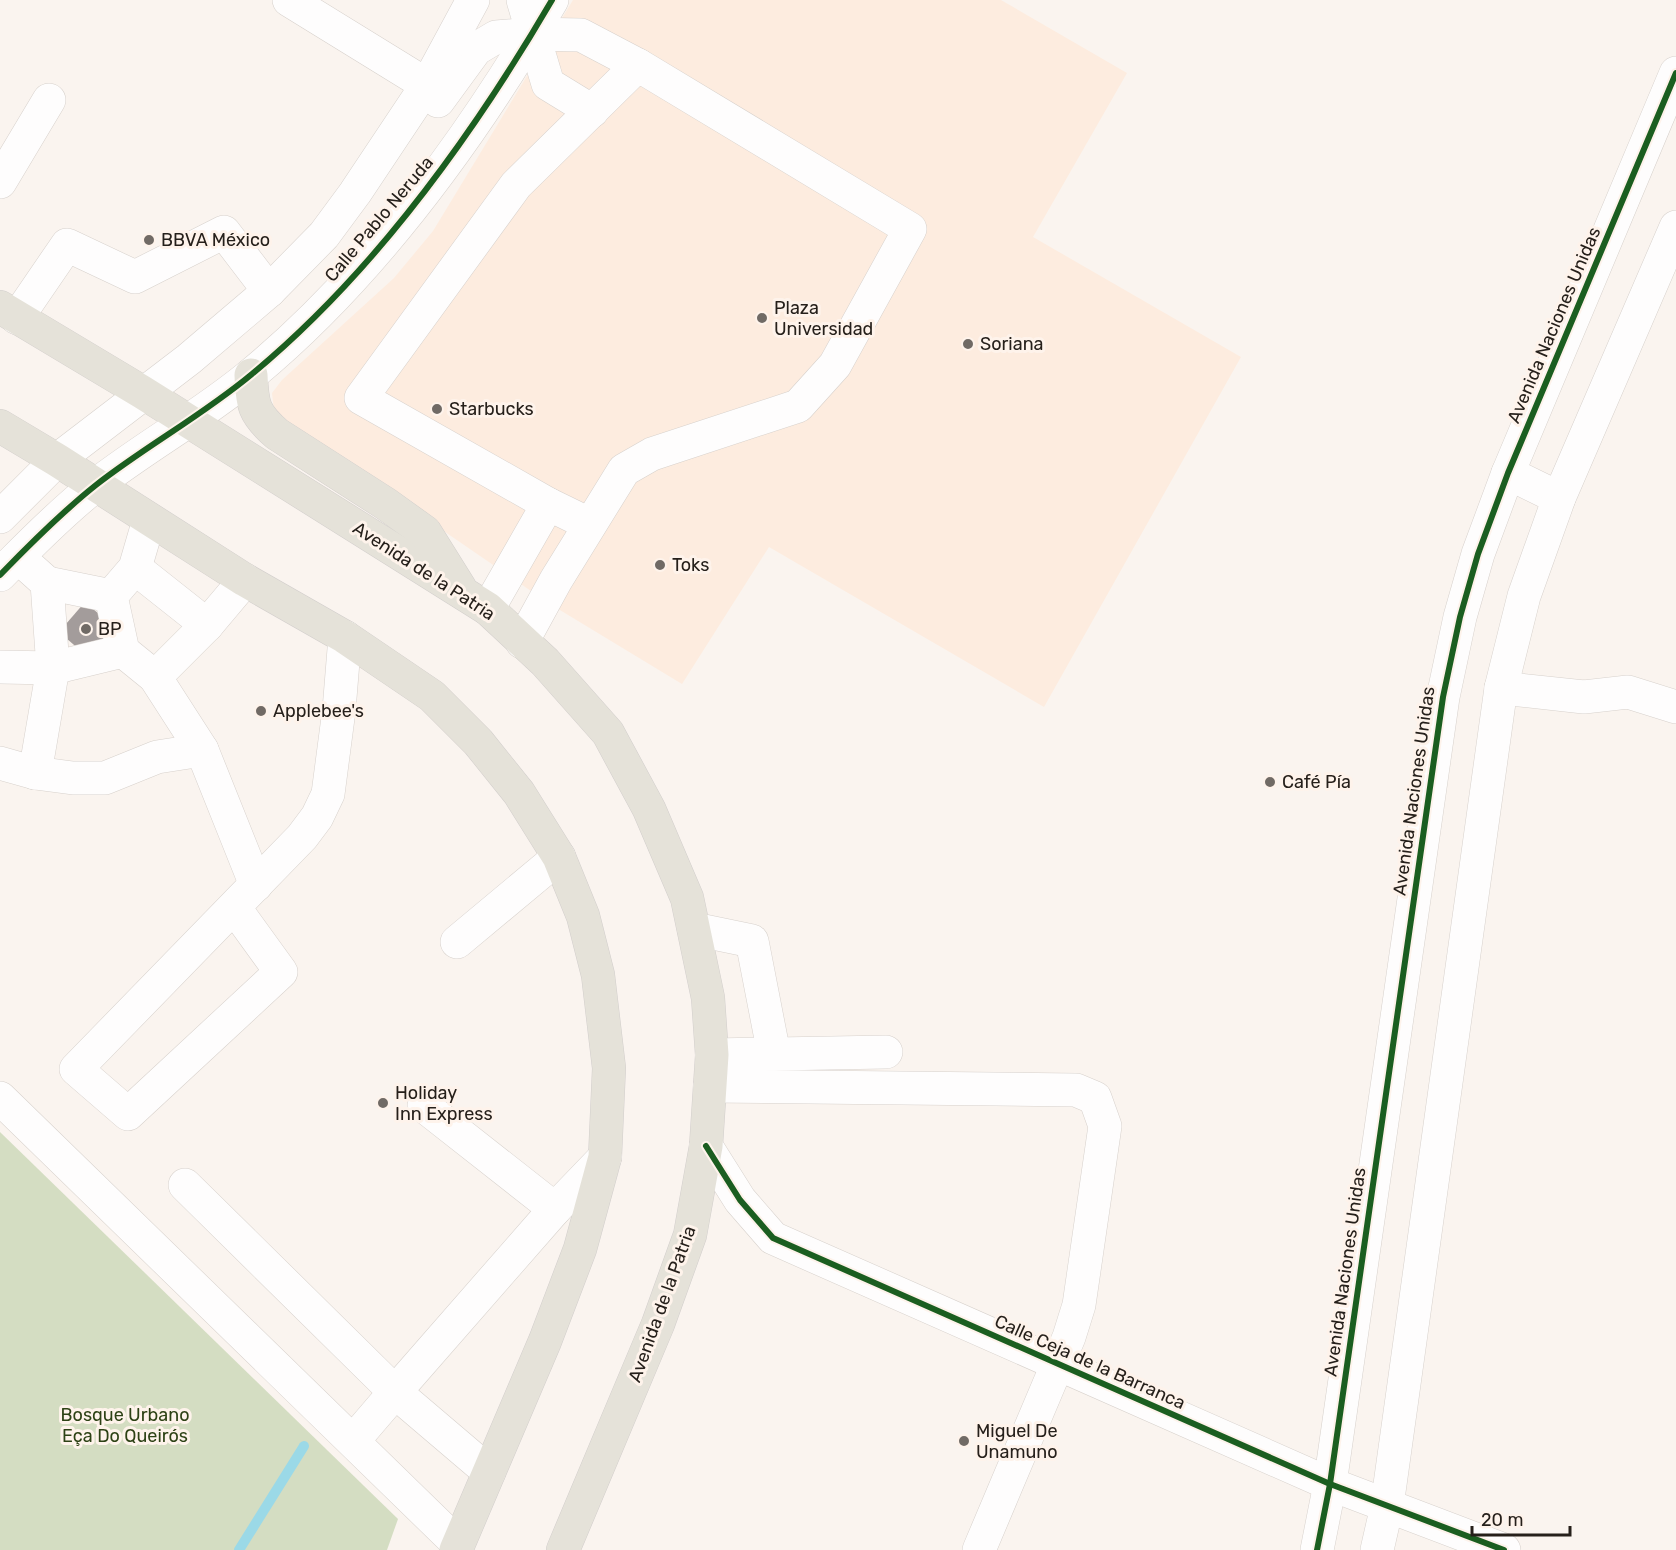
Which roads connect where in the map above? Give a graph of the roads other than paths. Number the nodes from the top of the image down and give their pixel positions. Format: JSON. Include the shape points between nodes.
{"nodes":[{"id":1,"x":289,"y":0,"type":"edge"},
{"id":2,"x":473,"y":0,"type":"edge"},
{"id":3,"x":523,"y":0,"type":"edge"},
{"id":4,"x":552,"y":0,"type":"edge"},
{"id":5,"x":532,"y":34,"type":"junction"},
{"id":6,"x":638,"y":65,"type":"junction"},
{"id":7,"x":1676,"y":73,"type":"edge"},
{"id":8,"x":427,"y":85,"type":"junction"},
{"id":9,"x":49,"y":100,"type":"dead end"},
{"id":10,"x":592,"y":111,"type":"junction"},
{"id":11,"x":0,"y":182,"type":"edge"},
{"id":12,"x":355,"y":193,"type":"junction"},
{"id":13,"x":1676,"y":227,"type":"edge"},
{"id":14,"x":1665,"y":284,"type":"edge"},
{"id":15,"x":269,"y":291,"type":"junction"},
{"id":16,"x":9,"y":313,"type":"edge"},
{"id":17,"x":251,"y":375,"type":"junction"},
{"id":18,"x":142,"y":392,"type":"junction"},
{"id":19,"x":188,"y":421,"type":"junction"},
{"id":20,"x":0,"y":426,"type":"edge"},
{"id":21,"x":57,"y":460,"type":"junction"},
{"id":22,"x":1508,"y":473,"type":"junction"},
{"id":23,"x":96,"y":485,"type":"junction"},
{"id":24,"x":1559,"y":498,"type":"junction"},
{"id":25,"x":548,"y":504,"type":"junction"},
{"id":26,"x":0,"y":518,"type":"edge"},
{"id":27,"x":149,"y":520,"type":"junction"},
{"id":28,"x":589,"y":524,"type":"junction"},
{"id":29,"x":9,"y":566,"type":"edge"},
{"id":30,"x":135,"y":568,"type":"junction"},
{"id":31,"x":245,"y":580,"type":"junction"},
{"id":32,"x":47,"y":583,"type":"junction"},
{"id":33,"x":111,"y":596,"type":"junction"},
{"id":34,"x":476,"y":602,"type":"junction"},
{"id":35,"x":207,"y":625,"type":"junction"},
{"id":36,"x":345,"y":637,"type":"junction"},
{"id":37,"x":522,"y":642,"type":"junction"},
{"id":38,"x":123,"y":651,"type":"junction"},
{"id":39,"x":0,"y":667,"type":"edge"},
{"id":40,"x":53,"y":668,"type":"junction"},
{"id":41,"x":155,"y":677,"type":"junction"},
{"id":42,"x":1501,"y":688,"type":"junction"},
{"id":43,"x":1676,"y":707,"type":"edge"},
{"id":44,"x":202,"y":750,"type":"junction"},
{"id":45,"x":0,"y":763,"type":"edge"},
{"id":46,"x":35,"y":773,"type":"junction"},
{"id":47,"x":559,"y":857,"type":"junction"},
{"id":48,"x":245,"y":896,"type":"junction"},
{"id":49,"x":694,"y":929,"type":"junction"},
{"id":50,"x":457,"y":942,"type":"dead end"},
{"id":51,"x":886,"y":1052,"type":"dead end"},
{"id":52,"x":774,"y":1054,"type":"junction"},
{"id":53,"x":711,"y":1070,"type":"junction"},
{"id":54,"x":0,"y":1098,"type":"edge"},
{"id":55,"x":424,"y":1106,"type":"dead end"},
{"id":56,"x":706,"y":1146,"type":"junction"},
{"id":57,"x":605,"y":1157,"type":"junction"},
{"id":58,"x":185,"y":1185,"type":"dead end"},
{"id":59,"x":555,"y":1209,"type":"junction"},
{"id":60,"x":1057,"y":1364,"type":"junction"},
{"id":61,"x":395,"y":1392,"type":"junction"},
{"id":62,"x":353,"y":1442,"type":"junction"},
{"id":63,"x":489,"y":1472,"type":"junction"},
{"id":64,"x":1330,"y":1484,"type":"junction"},
{"id":65,"x":1387,"y":1506,"type":"junction"},
{"id":66,"x":457,"y":1547,"type":"edge"},
{"id":67,"x":563,"y":1550,"type":"edge"},
{"id":68,"x":979,"y":1550,"type":"edge"},
{"id":69,"x":1317,"y":1550,"type":"edge"},
{"id":70,"x":1377,"y":1550,"type":"edge"},
{"id":71,"x":1503,"y":1550,"type":"edge"}],
"edges":[{"from":1,"to":8,"type":"street"},
{"from":2,"to":8,"type":"street","name":"Calle Pablo Neruda"},
{"from":3,"to":5,"type":"street"},
{"from":4,"to":5,"type":"street","name":"Calle Pablo Neruda"},
{"from":5,"to":6,"type":"street","via":[[581,35]]},
{"from":5,"to":10,"type":"street","via":[[548,84]]},
{"from":5,"to":12,"type":"street","via":[[496,37],[476,49],[399,152]]},
{"from":5,"to":17,"type":"street","name":"Calle Pablo Neruda","via":[[490,102],[388,237],[288,342]]},
{"from":6,"to":10,"type":"street"},
{"from":6,"to":28,"type":"street","via":[[910,229],[835,365],[798,406],[652,454],[624,470]]},
{"from":7,"to":22,"type":"street","name":"Avenida Naciones Unidas"},
{"from":8,"to":12,"type":"street","name":"Calle Pablo Neruda"},
{"from":9,"to":11,"type":"street"},
{"from":10,"to":25,"type":"street","via":[[516,185],[361,398]]},
{"from":12,"to":15,"type":"street","name":"Calle Pablo Neruda","via":[[324,236]]},
{"from":13,"to":14,"type":"street"},
{"from":14,"to":24,"type":"street"},
{"from":15,"to":16,"type":"street","via":[[224,232],[135,277],[67,245]]},
{"from":15,"to":18,"type":"street","name":"Calle Pablo Neruda"},
{"from":16,"to":18,"type":"main road","name":"Avenida de la Patria"},
{"from":17,"to":19,"type":"street","name":"Calle Pablo Neruda"},
{"from":17,"to":34,"type":"main road","via":[[252,403],[261,420],[425,532]]},
{"from":18,"to":19,"type":"main road","name":"Avenida de la Patria"},
{"from":18,"to":21,"type":"street","name":"Calle Pablo Neruda"},
{"from":19,"to":23,"type":"street","name":"Calle Pablo Neruda"},
{"from":19,"to":34,"type":"main road","name":"Avenida de la Patria"},
{"from":20,"to":21,"type":"main road"},
{"from":21,"to":23,"type":"main road"},
{"from":21,"to":26,"type":"street","name":"Calle Pablo Neruda"},
{"from":22,"to":24,"type":"street"},
{"from":22,"to":64,"type":"street","name":"Avenida Naciones Unidas","via":[[1478,554],[1443,697]]},
{"from":23,"to":27,"type":"main road"},
{"from":23,"to":29,"type":"street","name":"Calle Pablo Neruda"},
{"from":24,"to":42,"type":"street","via":[[1524,596]]},
{"from":25,"to":28,"type":"street"},
{"from":25,"to":34,"type":"street"},
{"from":27,"to":30,"type":"street"},
{"from":27,"to":31,"type":"main road"},
{"from":28,"to":37,"type":"street"},
{"from":29,"to":32,"type":"street"},
{"from":30,"to":33,"type":"street"},
{"from":30,"to":35,"type":"street"},
{"from":31,"to":35,"type":"street"},
{"from":31,"to":36,"type":"main road"},
{"from":32,"to":33,"type":"street"},
{"from":32,"to":40,"type":"street"},
{"from":33,"to":38,"type":"street"},
{"from":34,"to":37,"type":"main road","name":"Avenida de la Patria"},
{"from":35,"to":41,"type":"street"},
{"from":36,"to":47,"type":"main road","via":[[432,696],[478,742],[519,793]]},
{"from":36,"to":48,"type":"street","via":[[328,794],[302,837]]},
{"from":37,"to":49,"type":"main road","name":"Avenida de la Patria","via":[[608,733],[650,809],[687,898]]},
{"from":38,"to":40,"type":"street"},
{"from":38,"to":41,"type":"street"},
{"from":39,"to":40,"type":"street"},
{"from":40,"to":46,"type":"street"},
{"from":41,"to":44,"type":"street"},
{"from":42,"to":43,"type":"street","via":[[1584,697],[1628,692]]},
{"from":42,"to":65,"type":"street"},
{"from":44,"to":46,"type":"street","via":[[157,757],[105,778]]},
{"from":44,"to":48,"type":"street"},
{"from":45,"to":46,"type":"street"},
{"from":47,"to":50,"type":"street"},
{"from":47,"to":57,"type":"main road","via":[[584,916],[598,975],[609,1068]]},
{"from":48,"to":48,"type":"street","via":[[281,972],[128,1114],[76,1069]]},
{"from":49,"to":52,"type":"street","via":[[752,941]]},
{"from":49,"to":53,"type":"main road","name":"Avenida de la Patria","via":[[708,998]]},
{"from":51,"to":52,"type":"street"},
{"from":52,"to":53,"type":"street"},
{"from":53,"to":56,"type":"main road","name":"Avenida de la Patria"},
{"from":53,"to":60,"type":"street","via":[[1076,1090],[1095,1098],[1105,1126],[1079,1305]]},
{"from":54,"to":62,"type":"street"},
{"from":55,"to":59,"type":"street"},
{"from":56,"to":60,"type":"street","name":"Calle Ceja de la Barranca","via":[[740,1200],[773,1238]]},
{"from":56,"to":67,"type":"main road","name":"Avenida de la Patria","via":[[690,1235],[658,1324]]},
{"from":57,"to":59,"type":"street"},
{"from":57,"to":63,"type":"main road","via":[[580,1250]]},
{"from":58,"to":61,"type":"street"},
{"from":59,"to":61,"type":"street"},
{"from":60,"to":64,"type":"street","name":"Calle Ceja de la Barranca"},
{"from":60,"to":68,"type":"street"},
{"from":61,"to":62,"type":"street"},
{"from":61,"to":63,"type":"street"},
{"from":62,"to":66,"type":"street"},
{"from":63,"to":66,"type":"main road"},
{"from":64,"to":65,"type":"street","name":"Calle Ceja de la Barranca"},
{"from":64,"to":69,"type":"street","name":"Avenida Naciones Unidas"},
{"from":65,"to":70,"type":"street"},
{"from":65,"to":71,"type":"street","name":"Calle Ceja de la Barranca"}]}
